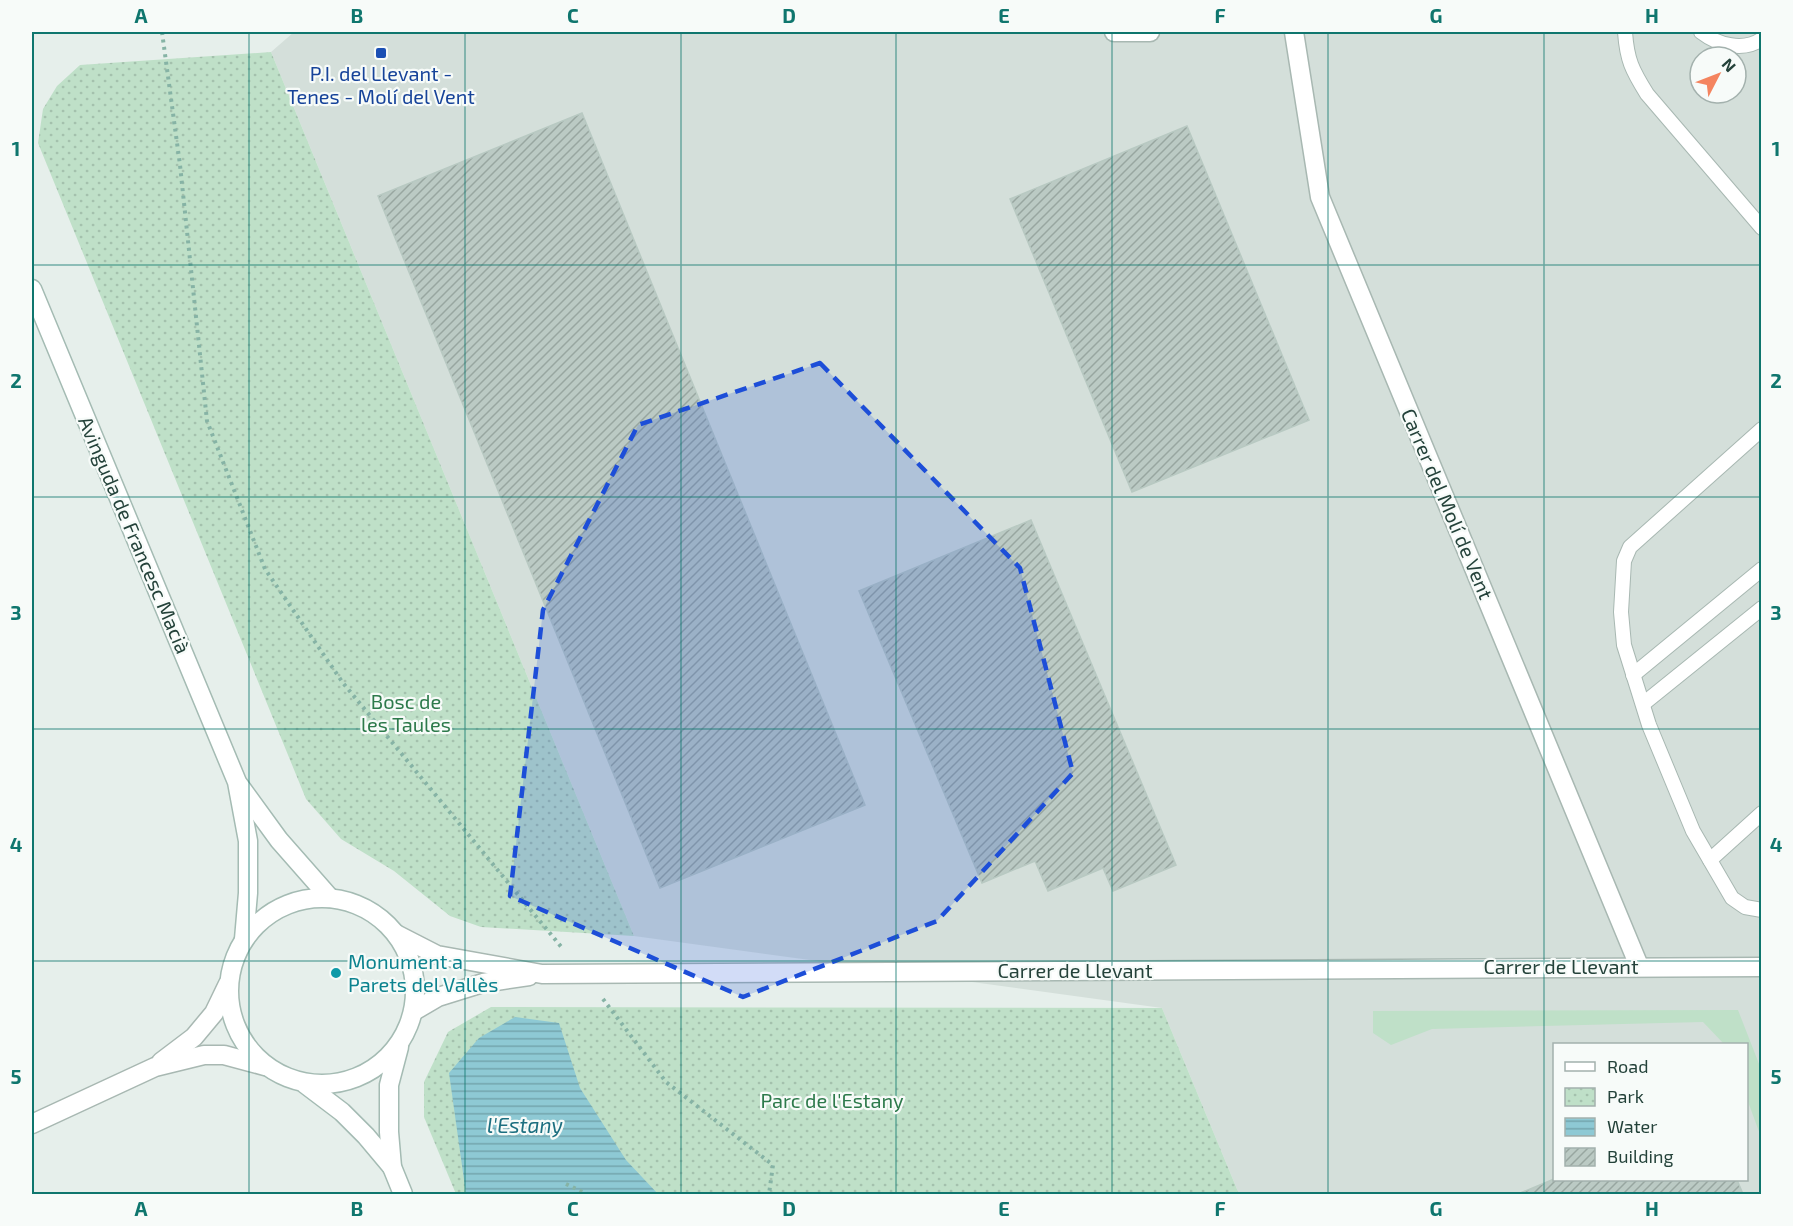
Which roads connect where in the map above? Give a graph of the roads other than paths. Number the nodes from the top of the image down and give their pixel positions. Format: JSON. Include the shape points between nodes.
{"nodes":[{"id":1,"x":1114,"y":32,"type":"edge"},
{"id":2,"x":1150,"y":32,"type":"edge"},
{"id":3,"x":1294,"y":32,"type":"edge"},
{"id":4,"x":1625,"y":32,"type":"edge"},
{"id":5,"x":1701,"y":32,"type":"edge"},
{"id":6,"x":1761,"y":39,"type":"edge"},
{"id":7,"x":1761,"y":228,"type":"edge"},
{"id":8,"x":32,"y":289,"type":"edge"},
{"id":9,"x":1761,"y":429,"type":"edge"},
{"id":10,"x":1761,"y":569,"type":"edge"},
{"id":11,"x":1761,"y":608,"type":"edge"},
{"id":12,"x":1633,"y":675,"type":"junction"},
{"id":13,"x":1643,"y":704,"type":"junction"},
{"id":14,"x":237,"y":782,"type":"junction"},
{"id":15,"x":1761,"y":813,"type":"edge"},
{"id":16,"x":1710,"y":860,"type":"junction"},
{"id":17,"x":330,"y":898,"type":"junction"},
{"id":18,"x":1761,"y":910,"type":"edge"},
{"id":19,"x":396,"y":934,"type":"junction"},
{"id":20,"x":244,"y":939,"type":"junction"},
{"id":21,"x":1639,"y":966,"type":"junction"},
{"id":22,"x":1761,"y":967,"type":"edge"},
{"id":23,"x":542,"y":974,"type":"junction"},
{"id":24,"x":228,"y":984,"type":"junction"},
{"id":25,"x":414,"y":1011,"type":"junction"},
{"id":26,"x":399,"y":1045,"type":"junction"},
{"id":27,"x":265,"y":1066,"type":"junction"},
{"id":28,"x":155,"y":1067,"type":"junction"},
{"id":29,"x":304,"y":1083,"type":"junction"},
{"id":30,"x":32,"y":1124,"type":"edge"},
{"id":31,"x":392,"y":1167,"type":"junction"},
{"id":32,"x":403,"y":1194,"type":"edge"}],
"edges":[{"from":1,"to":2,"type":"street"},
{"from":3,"to":21,"type":"street","name":"Carrer del Molí de Vent","via":[[1320,197]]},
{"from":4,"to":7,"type":"lane","via":[[1626,53],[1647,94]]},
{"from":5,"to":6,"type":"lane","via":[[1721,44],[1734,46],[1755,44]]},
{"from":8,"to":14,"type":"street","name":"Avinguda de Francesc Macià"},
{"from":9,"to":12,"type":"lane","via":[[1630,547],[1624,561],[1621,612],[1624,645]]},
{"from":10,"to":12,"type":"lane"},
{"from":11,"to":13,"type":"lane"},
{"from":12,"to":13,"type":"lane"},
{"from":13,"to":16,"type":"lane","via":[[1693,831]]},
{"from":14,"to":17,"type":"street","via":[[279,840]]},
{"from":14,"to":20,"type":"street","via":[[248,841]]},
{"from":15,"to":16,"type":"lane"},
{"from":16,"to":18,"type":"lane","via":[[1732,898],[1745,907]]},
{"from":17,"to":19,"type":"street","via":[[355,903],[378,916]]},
{"from":17,"to":20,"type":"street","via":[[305,899],[280,907],[260,920]]},
{"from":19,"to":23,"type":"street","name":"Carrer de Llevant","via":[[437,955]]},
{"from":19,"to":25,"type":"street","via":[[414,974]]},
{"from":20,"to":24,"type":"street","via":[[233,960]]},
{"from":21,"to":22,"type":"street","name":"Carrer de Llevant"},
{"from":21,"to":23,"type":"street","name":"Carrer de Llevant"},
{"from":23,"to":25,"type":"street","via":[[483,983],[438,997]]},
{"from":24,"to":27,"type":"street","via":[[237,1032]]},
{"from":24,"to":28,"type":"street","via":[[214,1013],[194,1037]]},
{"from":25,"to":26,"type":"street"},
{"from":26,"to":29,"type":"street","via":[[367,1074],[347,1082]]},
{"from":26,"to":31,"type":"street","via":[[389,1085]]},
{"from":27,"to":28,"type":"street","via":[[224,1055],[204,1055]]},
{"from":27,"to":29,"type":"street"},
{"from":28,"to":30,"type":"street"},
{"from":29,"to":31,"type":"street","via":[[342,1112]]},
{"from":31,"to":32,"type":"street"}]}
